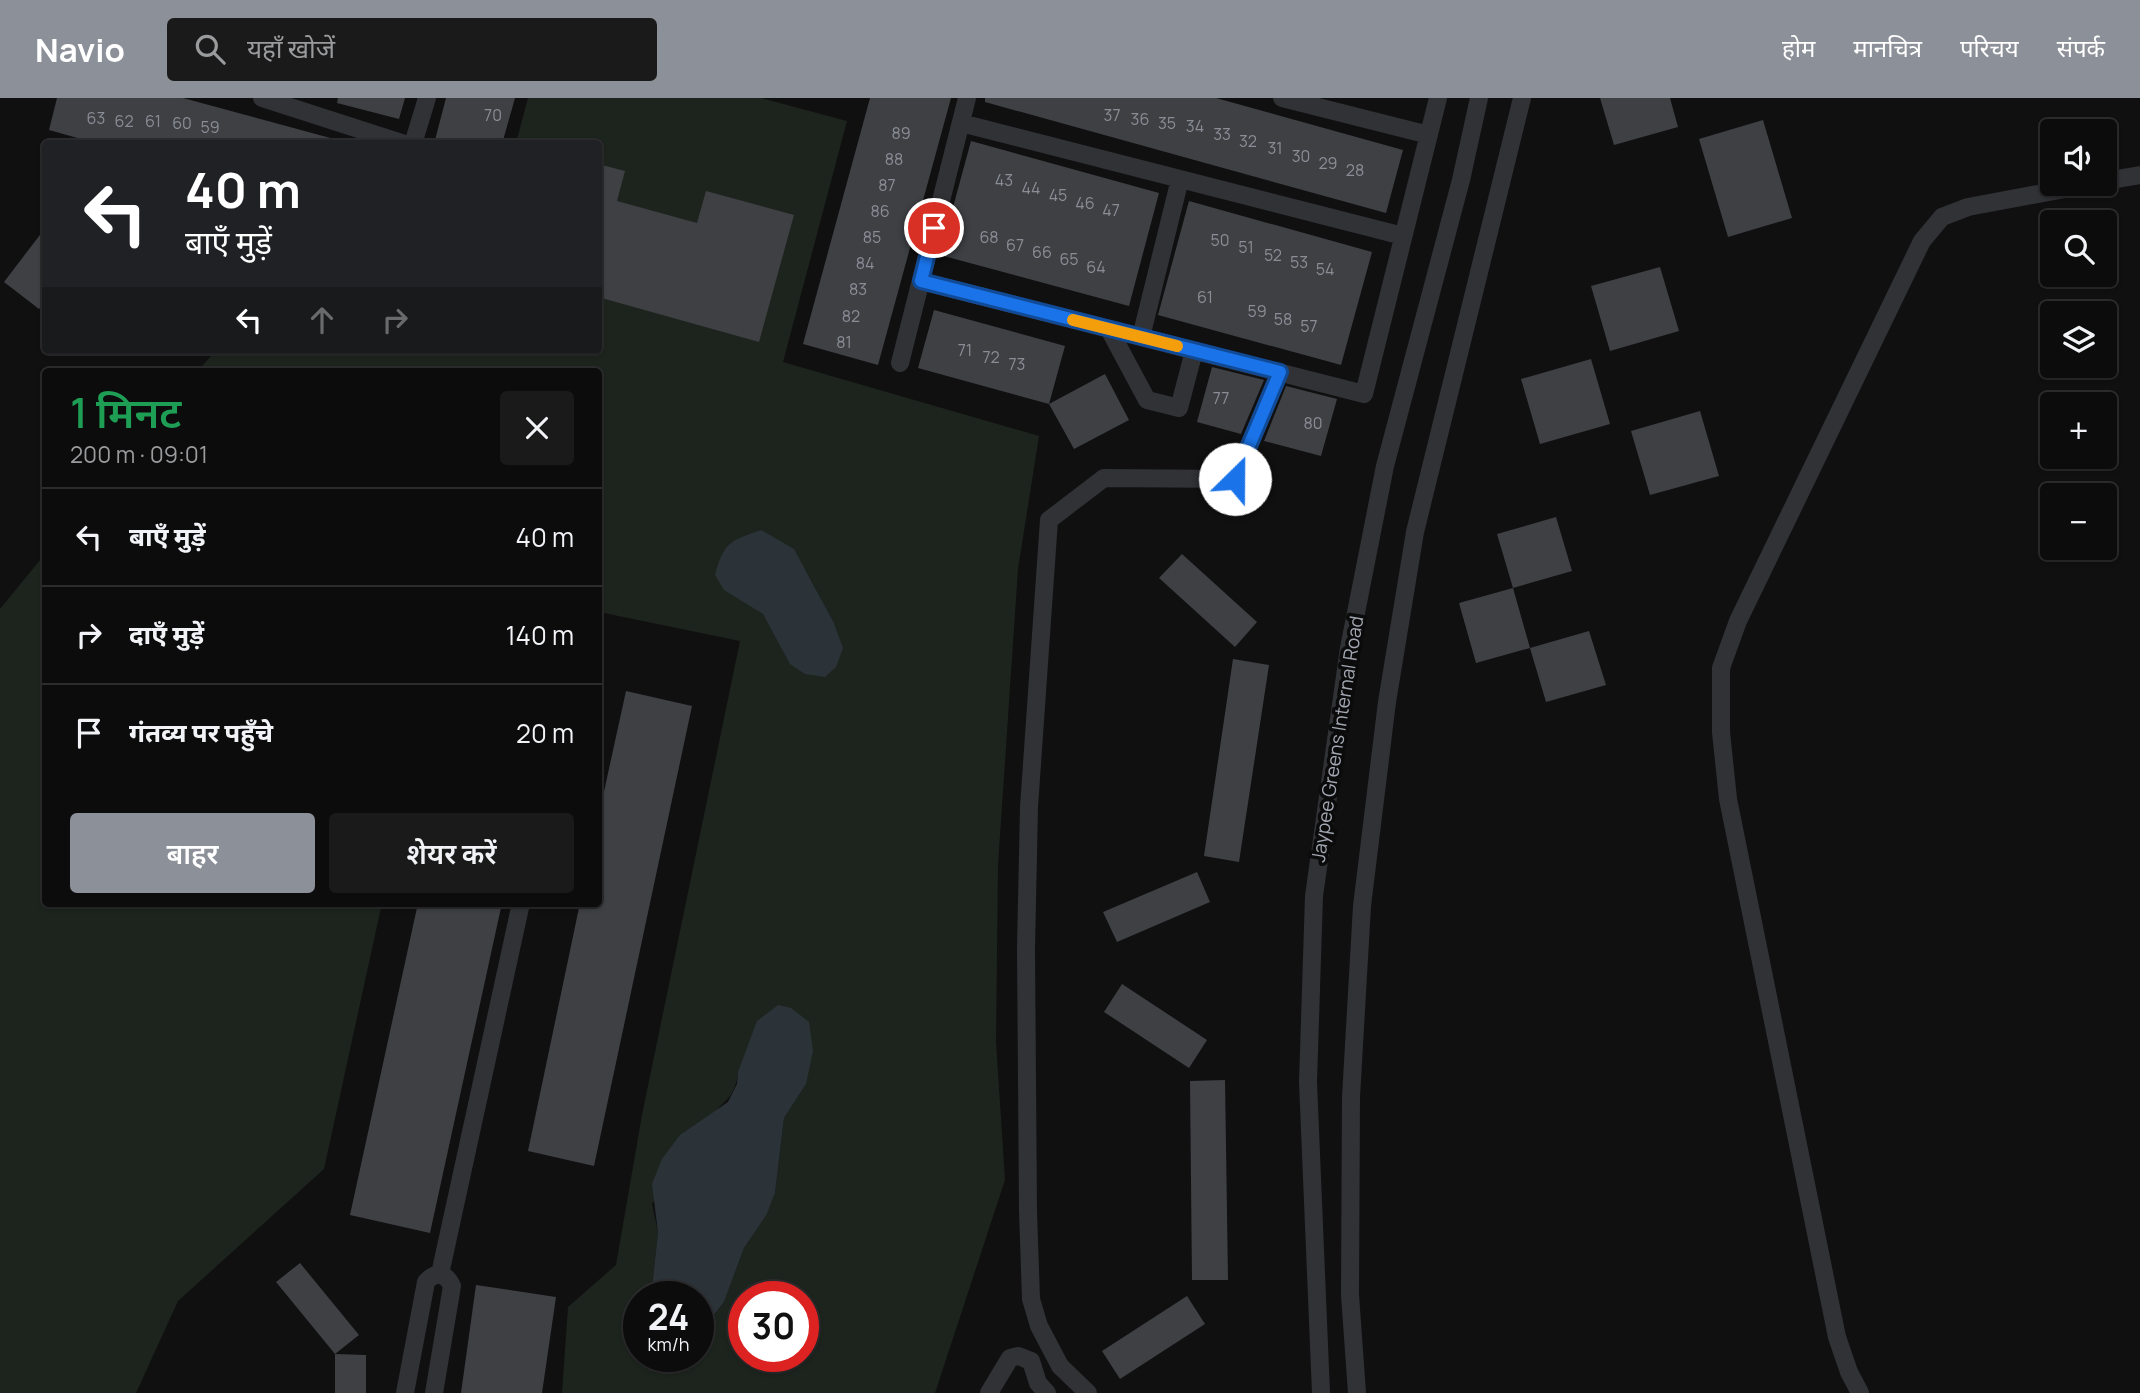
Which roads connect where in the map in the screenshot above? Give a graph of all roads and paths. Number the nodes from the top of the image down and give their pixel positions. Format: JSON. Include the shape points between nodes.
{"nodes":[{"id":1,"x":262,"y":98,"type":"edge"},
{"id":2,"x":427,"y":98,"type":"edge"},
{"id":3,"x":967,"y":98,"type":"edge"},
{"id":4,"x":1282,"y":98,"type":"edge"},
{"id":5,"x":1438,"y":98,"type":"edge"},
{"id":6,"x":1479,"y":98,"type":"edge"},
{"id":7,"x":1522,"y":98,"type":"edge"},
{"id":8,"x":961,"y":123,"type":"junction"},
{"id":9,"x":1429,"y":135,"type":"junction"},
{"id":10,"x":393,"y":140,"type":"edge"},
{"id":11,"x":414,"y":140,"type":"edge"},
{"id":12,"x":2140,"y":175,"type":"edge"},
{"id":13,"x":1180,"y":179,"type":"junction"},
{"id":14,"x":2117,"y":179,"type":"edge"},
{"id":15,"x":2040,"y":194,"type":"edge"},
{"id":16,"x":1404,"y":236,"type":"junction"},
{"id":17,"x":921,"y":281,"type":"junction"},
{"id":18,"x":1109,"y":329,"type":"junction"},
{"id":19,"x":1141,"y":337,"type":"junction"},
{"id":20,"x":1194,"y":351,"type":"junction"},
{"id":21,"x":900,"y":363,"type":"dead end"},
{"id":22,"x":1280,"y":372,"type":"junction"},
{"id":23,"x":520,"y":907,"type":"edge"},
{"id":24,"x":440,"y":1274,"type":"junction"},
{"id":25,"x":405,"y":1393,"type":"edge"},
{"id":26,"x":434,"y":1393,"type":"edge"},
{"id":27,"x":989,"y":1393,"type":"edge"},
{"id":28,"x":1048,"y":1393,"type":"edge"},
{"id":29,"x":1088,"y":1393,"type":"edge"},
{"id":30,"x":1321,"y":1393,"type":"edge"},
{"id":31,"x":1357,"y":1393,"type":"edge"},
{"id":32,"x":1860,"y":1393,"type":"edge"}],
"edges":[{"from":1,"to":10,"type":"street"},
{"from":2,"to":11,"type":"street"},
{"from":3,"to":8,"type":"street"},
{"from":4,"to":9,"type":"street"},
{"from":5,"to":9,"type":"street"},
{"from":6,"to":30,"type":"street","name":"Jaypee Greens Internal Road","via":[[1385,466],[1349,648],[1314,896],[1308,1082]]},
{"from":7,"to":31,"type":"street","via":[[1415,532],[1382,743],[1362,906],[1352,1097],[1350,1295]]},
{"from":8,"to":13,"type":"street"},
{"from":8,"to":17,"type":"street"},
{"from":9,"to":16,"type":"street"},
{"from":12,"to":14,"type":"street"},
{"from":13,"to":16,"type":"street"},
{"from":13,"to":19,"type":"street"},
{"from":15,"to":32,"type":"street","via":[[1968,207],[1942,217],[1922,241],[1738,621],[1721,668],[1728,799],[1837,1337]]},
{"from":16,"to":22,"type":"street","via":[[1364,394]]},
{"from":17,"to":18,"type":"street"},
{"from":17,"to":21,"type":"street"},
{"from":18,"to":19,"type":"street"},
{"from":18,"to":20,"type":"street","via":[[1147,400],[1179,408]]},
{"from":19,"to":20,"type":"street"},
{"from":20,"to":22,"type":"street"},
{"from":22,"to":29,"type":"street","via":[[1235,479],[1104,478],[1049,520],[1029,820],[1026,948],[1031,1299],[1060,1366]]},
{"from":23,"to":24,"type":"street"},
{"from":24,"to":25,"type":"street","via":[[426,1282]]},
{"from":24,"to":26,"type":"street","via":[[452,1286]]},
{"from":27,"to":28,"type":"street","via":[[1010,1358],[1018,1356],[1031,1362],[1038,1383]]}]}
